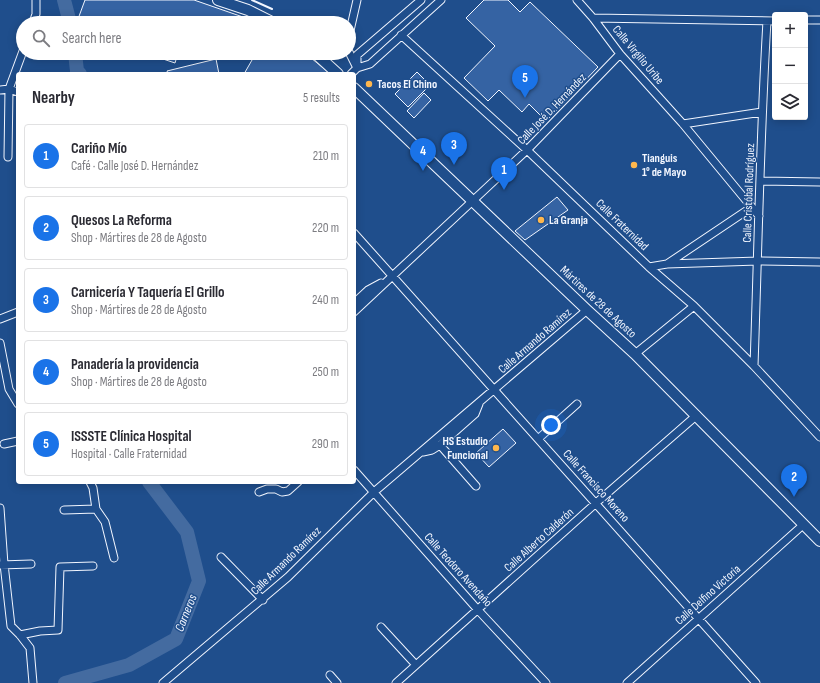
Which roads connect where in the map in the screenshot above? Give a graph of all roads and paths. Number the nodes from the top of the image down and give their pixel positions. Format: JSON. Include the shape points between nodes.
{"nodes":[{"id":1,"x":36,"y":0,"type":"edge"},
{"id":2,"x":218,"y":0,"type":"edge"},
{"id":3,"x":357,"y":0,"type":"edge"},
{"id":4,"x":421,"y":0,"type":"edge"},
{"id":5,"x":441,"y":0,"type":"edge"},
{"id":6,"x":577,"y":0,"type":"edge"},
{"id":7,"x":35,"y":16,"type":"edge"},
{"id":8,"x":260,"y":16,"type":"edge"},
{"id":9,"x":353,"y":16,"type":"edge"},
{"id":10,"x":593,"y":18,"type":"junction"},
{"id":11,"x":808,"y":20,"type":"edge"},
{"id":12,"x":820,"y":20,"type":"edge"},
{"id":13,"x":771,"y":21,"type":"edge"},
{"id":14,"x":401,"y":35,"type":"junction"},
{"id":15,"x":620,"y":54,"type":"junction"},
{"id":16,"x":20,"y":60,"type":"edge"},
{"id":17,"x":322,"y":60,"type":"edge"},
{"id":18,"x":353,"y":60,"type":"edge"},
{"id":19,"x":357,"y":68,"type":"junction"},
{"id":20,"x":335,"y":72,"type":"edge"},
{"id":21,"x":354,"y":72,"type":"edge"},
{"id":22,"x":9,"y":89,"type":"junction"},
{"id":23,"x":0,"y":90,"type":"edge"},
{"id":24,"x":356,"y":90,"type":"edge"},
{"id":25,"x":16,"y":91,"type":"edge"},
{"id":26,"x":762,"y":112,"type":"junction"},
{"id":27,"x":684,"y":124,"type":"junction"},
{"id":28,"x":528,"y":150,"type":"junction"},
{"id":29,"x":8,"y":157,"type":"dead end"},
{"id":30,"x":761,"y":181,"type":"junction"},
{"id":31,"x":820,"y":182,"type":"edge"},
{"id":32,"x":473,"y":202,"type":"junction"},
{"id":33,"x":752,"y":207,"type":"junction"},
{"id":34,"x":759,"y":216,"type":"junction"},
{"id":35,"x":356,"y":235,"type":"edge"},
{"id":36,"x":758,"y":261,"type":"junction"},
{"id":37,"x":820,"y":262,"type":"edge"},
{"id":38,"x":667,"y":264,"type":"junction"},
{"id":39,"x":649,"y":267,"type":"junction"},
{"id":40,"x":393,"y":276,"type":"junction"},
{"id":41,"x":356,"y":301,"type":"edge"},
{"id":42,"x":694,"y":306,"type":"junction"},
{"id":43,"x":356,"y":310,"type":"edge"},
{"id":44,"x":587,"y":310,"type":"junction"},
{"id":45,"x":16,"y":313,"type":"edge"},
{"id":46,"x":0,"y":319,"type":"edge"},
{"id":47,"x":0,"y":344,"type":"edge"},
{"id":48,"x":635,"y":354,"type":"junction"},
{"id":49,"x":754,"y":366,"type":"junction"},
{"id":50,"x":494,"y":390,"type":"junction"},
{"id":51,"x":16,"y":401,"type":"edge"},
{"id":52,"x":479,"y":404,"type":"junction"},
{"id":53,"x":576,"y":404,"type":"dead end"},
{"id":54,"x":697,"y":416,"type":"junction"},
{"id":55,"x":820,"y":437,"type":"edge"},
{"id":56,"x":538,"y":439,"type":"junction"},
{"id":57,"x":16,"y":441,"type":"edge"},
{"id":58,"x":4,"y":444,"type":"dead end"},
{"id":59,"x":440,"y":445,"type":"junction"},
{"id":60,"x":421,"y":452,"type":"junction"},
{"id":61,"x":356,"y":472,"type":"edge"},
{"id":62,"x":91,"y":484,"type":"edge"},
{"id":63,"x":296,"y":484,"type":"edge"},
{"id":64,"x":476,"y":486,"type":"dead end"},
{"id":65,"x":259,"y":492,"type":"dead end"},
{"id":66,"x":374,"y":492,"type":"junction"},
{"id":67,"x":596,"y":503,"type":"junction"},
{"id":68,"x":0,"y":508,"type":"edge"},
{"id":69,"x":96,"y":509,"type":"junction"},
{"id":70,"x":64,"y":510,"type":"dead end"},
{"id":71,"x":804,"y":524,"type":"junction"},
{"id":72,"x":820,"y":541,"type":"edge"},
{"id":73,"x":221,"y":557,"type":"dead end"},
{"id":74,"x":114,"y":558,"type":"dead end"},
{"id":75,"x":2,"y":564,"type":"edge"},
{"id":76,"x":31,"y":564,"type":"dead end"},
{"id":77,"x":93,"y":566,"type":"dead end"},
{"id":78,"x":262,"y":600,"type":"junction"},
{"id":79,"x":478,"y":610,"type":"junction"},
{"id":80,"x":699,"y":618,"type":"junction"},
{"id":81,"x":382,"y":627,"type":"dead end"},
{"id":82,"x":20,"y":635,"type":"junction"},
{"id":83,"x":416,"y":666,"type":"junction"},
{"id":84,"x":330,"y":676,"type":"dead end"},
{"id":85,"x":34,"y":683,"type":"edge"},
{"id":86,"x":163,"y":683,"type":"edge"},
{"id":87,"x":337,"y":683,"type":"edge"},
{"id":88,"x":396,"y":683,"type":"edge"},
{"id":89,"x":546,"y":683,"type":"edge"},
{"id":90,"x":627,"y":683,"type":"edge"},
{"id":91,"x":756,"y":683,"type":"edge"}],
"edges":[{"from":1,"to":7,"type":"street"},
{"from":2,"to":8,"type":"main road"},
{"from":3,"to":9,"type":"street"},
{"from":4,"to":19,"type":"street","via":[[357,55]]},
{"from":5,"to":14,"type":"street"},
{"from":6,"to":10,"type":"street","name":"Calle Virgilio Uribe"},
{"from":10,"to":13,"type":"street"},
{"from":10,"to":15,"type":"street","name":"Calle Virgilio Uribe"},
{"from":11,"to":12,"type":"street"},
{"from":13,"to":26,"type":"street","name":"Calle Cristóbal Rodríguez"},
{"from":14,"to":19,"type":"street","via":[[370,64]]},
{"from":14,"to":28,"type":"street","name":"Calle Fraternidad"},
{"from":15,"to":27,"type":"street","name":"Calle Virgilio Uribe"},
{"from":15,"to":28,"type":"street","name":"Calle José D. Hernández"},
{"from":16,"to":22,"type":"street"},
{"from":17,"to":20,"type":"main road"},
{"from":18,"to":19,"type":"street"},
{"from":19,"to":21,"type":"street"},
{"from":22,"to":23,"type":"street"},
{"from":22,"to":25,"type":"street"},
{"from":22,"to":29,"type":"street"},
{"from":24,"to":32,"type":"main road","name":"Mártires de 28 de Agosto"},
{"from":26,"to":27,"type":"street"},
{"from":26,"to":30,"type":"street","name":"Calle Cristóbal Rodríguez"},
{"from":27,"to":33,"type":"street","name":"Calle Virgilio Uribe"},
{"from":28,"to":32,"type":"street","name":"Calle José D. Hernández"},
{"from":28,"to":39,"type":"street","name":"Calle Fraternidad"},
{"from":30,"to":31,"type":"street"},
{"from":30,"to":34,"type":"street","name":"Calle Cristóbal Rodríguez"},
{"from":32,"to":40,"type":"street","name":"Calle José D. Hernández"},
{"from":32,"to":44,"type":"main road","name":"Mártires de 28 de Agosto"},
{"from":33,"to":34,"type":"street","name":"Calle Virgilio Uribe"},
{"from":33,"to":38,"type":"street"},
{"from":34,"to":36,"type":"street","name":"Calle Cristóbal Rodríguez"},
{"from":35,"to":40,"type":"street","name":"Calle Francisco Moreno"},
{"from":36,"to":37,"type":"street"},
{"from":36,"to":38,"type":"street"},
{"from":36,"to":49,"type":"street","name":"Calle Cristóbal Rodríguez"},
{"from":38,"to":39,"type":"street"},
{"from":39,"to":42,"type":"street","name":"Calle Fraternidad"},
{"from":40,"to":41,"type":"street","name":"Calle José D. Hernández","via":[[368,290]]},
{"from":40,"to":43,"type":"street","name":"Calle José D. Hernández"},
{"from":40,"to":50,"type":"street","name":"Calle Francisco Moreno"},
{"from":42,"to":48,"type":"street"},
{"from":42,"to":49,"type":"street","name":"Calle Fraternidad"},
{"from":44,"to":48,"type":"main road","name":"Mártires de 28 de Agosto"},
{"from":44,"to":50,"type":"street","name":"Calle Armando Ramírez"},
{"from":45,"to":46,"type":"street"},
{"from":47,"to":51,"type":"street","via":[[9,389]]},
{"from":48,"to":54,"type":"main road","name":"Mártires de 28 de Agosto"},
{"from":49,"to":55,"type":"street","name":"Calle Fraternidad"},
{"from":50,"to":52,"type":"street","name":"Calle Armando Ramírez"},
{"from":50,"to":56,"type":"street","name":"Calle Francisco Moreno"},
{"from":52,"to":59,"type":"street","name":"Calle Armando Ramírez","via":[[475,414]]},
{"from":52,"to":60,"type":"street","name":"Calle Armando Ramírez"},
{"from":53,"to":56,"type":"street"},
{"from":54,"to":67,"type":"street","name":"Calle Alberto Calderón"},
{"from":54,"to":71,"type":"main road","name":"Mártires de 28 de Agosto"},
{"from":56,"to":67,"type":"street","name":"Calle Francisco Moreno"},
{"from":57,"to":58,"type":"street"},
{"from":59,"to":60,"type":"street","name":"Calle Armando Ramírez"},
{"from":59,"to":64,"type":"street"},
{"from":60,"to":66,"type":"street","name":"Calle Armando Ramírez"},
{"from":61,"to":66,"type":"street","name":"Calle Teodoro Avendaño"},
{"from":62,"to":69,"type":"street"},
{"from":63,"to":65,"type":"street","via":[[288,491],[267,489]]},
{"from":66,"to":78,"type":"street","name":"Calle Armando Ramírez"},
{"from":66,"to":79,"type":"street","name":"Calle Teodoro Avendaño"},
{"from":67,"to":79,"type":"street","name":"Calle Alberto Calderón"},
{"from":67,"to":80,"type":"street","name":"Calle Francisco Moreno"},
{"from":68,"to":75,"type":"street"},
{"from":69,"to":70,"type":"street"},
{"from":69,"to":74,"type":"street","via":[[104,522]]},
{"from":71,"to":72,"type":"main road","name":"Mártires de 28 de Agosto"},
{"from":71,"to":80,"type":"street","name":"Calle Delfino Victoria"},
{"from":73,"to":78,"type":"street"},
{"from":75,"to":76,"type":"street"},
{"from":75,"to":82,"type":"street","via":[[11,626]]},
{"from":77,"to":82,"type":"street","via":[[60,567],[58,630]]},
{"from":78,"to":86,"type":"street","name":"Calle Armando Ramírez"},
{"from":79,"to":83,"type":"street","name":"Calle Alberto Calderón"},
{"from":79,"to":89,"type":"street","name":"Calle Teodoro Avendaño"},
{"from":80,"to":90,"type":"street","name":"Calle Delfino Victoria"},
{"from":80,"to":91,"type":"street","name":"Calle Francisco Moreno"},
{"from":81,"to":83,"type":"street"},
{"from":82,"to":85,"type":"street","via":[[30,648]]},
{"from":83,"to":88,"type":"street","name":"Calle Alberto Calderón"},
{"from":84,"to":87,"type":"street"}]}
